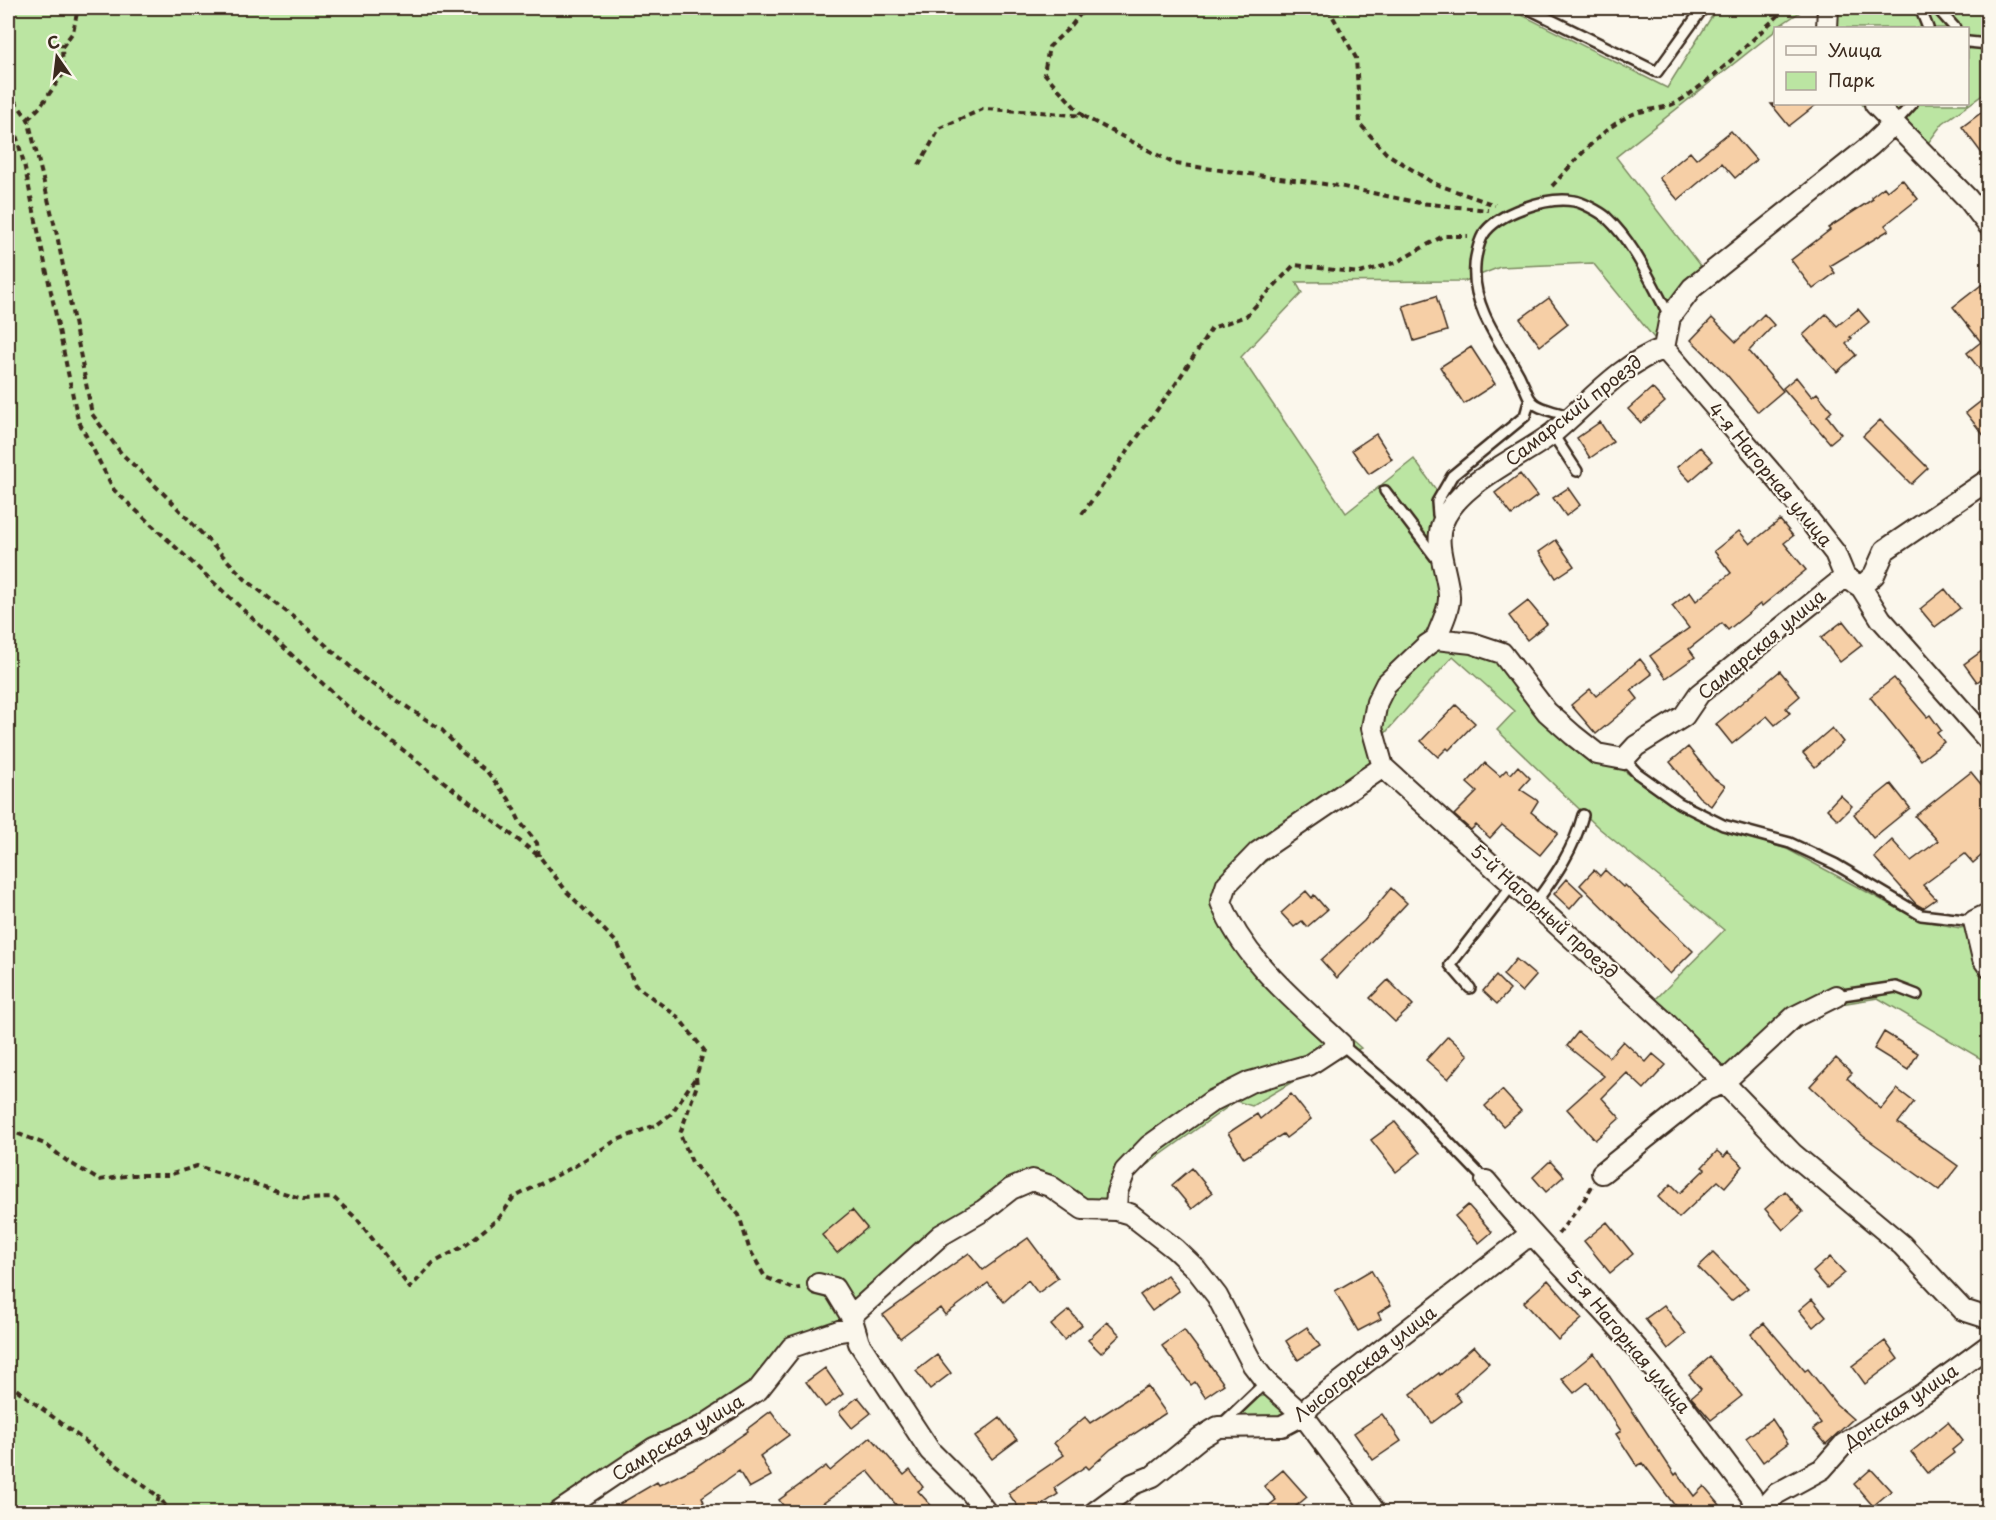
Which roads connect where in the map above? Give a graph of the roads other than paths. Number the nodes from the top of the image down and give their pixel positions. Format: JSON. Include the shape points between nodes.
{"nodes":[{"id":1,"x":1527,"y":8,"type":"edge"},
{"id":2,"x":1703,"y":8,"type":"edge"},
{"id":3,"x":1828,"y":8,"type":"edge"},
{"id":4,"x":1920,"y":8,"type":"edge"},
{"id":5,"x":1937,"y":8,"type":"edge"},
{"id":6,"x":1827,"y":27,"type":"edge"},
{"id":7,"x":1928,"y":27,"type":"edge"},
{"id":8,"x":1954,"y":27,"type":"edge"},
{"id":9,"x":1969,"y":42,"type":"edge"},
{"id":10,"x":1989,"y":44,"type":"edge"},
{"id":11,"x":1876,"y":105,"type":"edge"},
{"id":12,"x":1911,"y":105,"type":"edge"},
{"id":13,"x":1893,"y":124,"type":"junction"},
{"id":14,"x":1989,"y":225,"type":"edge"},
{"id":15,"x":1670,"y":317,"type":"junction"},
{"id":16,"x":1664,"y":348,"type":"junction"},
{"id":17,"x":1529,"y":402,"type":"junction"},
{"id":18,"x":1570,"y":416,"type":"junction"},
{"id":19,"x":1552,"y":433,"type":"junction"},
{"id":20,"x":1577,"y":471,"type":"dead end"},
{"id":21,"x":1989,"y":480,"type":"edge"},
{"id":22,"x":1385,"y":491,"type":"dead end"},
{"id":23,"x":1444,"y":520,"type":"junction"},
{"id":24,"x":1442,"y":566,"type":"junction"},
{"id":25,"x":1853,"y":582,"type":"junction"},
{"id":26,"x":1436,"y":639,"type":"junction"},
{"id":27,"x":1989,"y":740,"type":"edge"},
{"id":28,"x":1624,"y":759,"type":"junction"},
{"id":29,"x":1383,"y":767,"type":"junction"},
{"id":30,"x":1583,"y":815,"type":"dead end"},
{"id":31,"x":1514,"y":883,"type":"junction"},
{"id":32,"x":1535,"y":903,"type":"junction"},
{"id":33,"x":1981,"y":918,"type":"edge"},
{"id":34,"x":1989,"y":966,"type":"edge"},
{"id":35,"x":1470,"y":988,"type":"dead end"},
{"id":36,"x":1917,"y":995,"type":"dead end"},
{"id":37,"x":1836,"y":996,"type":"joint"},
{"id":38,"x":1341,"y":1044,"type":"junction"},
{"id":39,"x":1722,"y":1084,"type":"junction"},
{"id":40,"x":1602,"y":1173,"type":"road end"},
{"id":41,"x":1486,"y":1181,"type":"joint"},
{"id":42,"x":1116,"y":1210,"type":"junction"},
{"id":43,"x":1532,"y":1237,"type":"junction"},
{"id":44,"x":818,"y":1284,"type":"road end"},
{"id":45,"x":1989,"y":1318,"type":"edge"},
{"id":46,"x":852,"y":1322,"type":"junction"},
{"id":47,"x":1989,"y":1346,"type":"edge"},
{"id":48,"x":1266,"y":1382,"type":"junction"},
{"id":49,"x":1303,"y":1415,"type":"junction"},
{"id":50,"x":1218,"y":1427,"type":"junction"},
{"id":51,"x":566,"y":1511,"type":"edge"},
{"id":52,"x":986,"y":1512,"type":"edge"},
{"id":53,"x":1095,"y":1512,"type":"edge"},
{"id":54,"x":1375,"y":1512,"type":"edge"},
{"id":55,"x":1759,"y":1512,"type":"edge"}],
"edges":[{"from":1,"to":2,"type":"lane","via":[[1657,72]]},
{"from":3,"to":6,"type":"street"},
{"from":4,"to":7,"type":"lane"},
{"from":5,"to":8,"type":"lane"},
{"from":9,"to":10,"type":"lane"},
{"from":11,"to":13,"type":"street"},
{"from":12,"to":13,"type":"lane"},
{"from":13,"to":14,"type":"street"},
{"from":13,"to":15,"type":"street","name":"Самарский проезд","via":[[1692,288]]},
{"from":15,"to":16,"type":"street","name":"Самарский проезд"},
{"from":15,"to":17,"type":"lane","via":[[1631,247],[1605,216],[1574,201],[1535,204],[1510,212],[1483,236],[1475,266],[1477,296]]},
{"from":16,"to":18,"type":"street","name":"Самарский проезд","via":[[1616,374]]},
{"from":16,"to":25,"type":"street","name":"4-я Нагорная улица","via":[[1788,492]]},
{"from":17,"to":18,"type":"lane","via":[[1543,410]]},
{"from":17,"to":23,"type":"lane","via":[[1525,416],[1452,476],[1437,502],[1438,515]]},
{"from":18,"to":19,"type":"street","name":"Самарский проезд"},
{"from":19,"to":20,"type":"lane"},
{"from":19,"to":23,"type":"street","name":"Самарский проезд","via":[[1465,492],[1449,508]]},
{"from":21,"to":25,"type":"street","name":"Самарская улица","via":[[1885,550],[1874,575]]},
{"from":22,"to":24,"type":"lane"},
{"from":23,"to":24,"type":"street"},
{"from":24,"to":26,"type":"street","via":[[1450,597]]},
{"from":25,"to":27,"type":"street","name":"4-я Нагорная улица"},
{"from":25,"to":28,"type":"street","name":"Самарская улица","via":[[1699,694],[1684,716],[1636,746]]},
{"from":26,"to":28,"type":"street","via":[[1472,643],[1502,653],[1546,712],[1597,754]]},
{"from":26,"to":29,"type":"street","via":[[1386,684],[1377,702],[1372,728]]},
{"from":28,"to":33,"type":"lane","via":[[1679,803],[1723,825],[1790,843],[1835,864],[1921,915]]},
{"from":29,"to":31,"type":"street","name":"5-й Нагорный проезд"},
{"from":29,"to":38,"type":"street","via":[[1258,852],[1227,884],[1221,902],[1230,926],[1261,968]]},
{"from":30,"to":32,"type":"lane","via":[[1577,838],[1559,871]]},
{"from":31,"to":32,"type":"street","name":"5-й Нагорный проезд"},
{"from":31,"to":35,"type":"lane","via":[[1450,964]]},
{"from":32,"to":39,"type":"street","name":"5-й Нагорный проезд","via":[[1665,1022]]},
{"from":33,"to":34,"type":"street","via":[[1983,959]]},
{"from":36,"to":37,"type":"lane","via":[[1896,987]]},
{"from":37,"to":39,"type":"street","via":[[1794,1017]]},
{"from":38,"to":41,"type":"lane","via":[[1414,1106]]},
{"from":38,"to":42,"type":"street","via":[[1309,1065],[1250,1082],[1212,1101],[1149,1146],[1125,1171],[1117,1192]]},
{"from":39,"to":40,"type":"street","via":[[1706,1090]]},
{"from":39,"to":45,"type":"street","name":"5-й Нагорный проезд","via":[[1794,1154],[1902,1245],[1963,1310]]},
{"from":41,"to":43,"type":"street","name":"5-я Нагорная улица"},
{"from":42,"to":46,"type":"street","name":"Самрская улица","via":[[1083,1209],[1050,1186],[1032,1180],[1011,1189],[941,1235]]},
{"from":42,"to":48,"type":"street","via":[[1130,1214],[1196,1269],[1217,1296]]},
{"from":43,"to":49,"type":"street","name":"Лысогорская улица","via":[[1523,1240]]},
{"from":43,"to":55,"type":"street","name":"5-я Нагорная улица","via":[[1549,1250],[1643,1356],[1751,1496]]},
{"from":44,"to":46,"type":"street","via":[[834,1288]]},
{"from":46,"to":51,"type":"street","name":"Самрская улица","via":[[839,1331],[792,1347],[758,1390],[704,1426],[654,1448]]},
{"from":46,"to":52,"type":"street","via":[[859,1343],[930,1451]]},
{"from":47,"to":55,"type":"street","name":"Донская улица","via":[[1844,1444],[1822,1469],[1776,1494]]},
{"from":48,"to":49,"type":"street"},
{"from":48,"to":50,"type":"lane"},
{"from":49,"to":50,"type":"street","name":"Лысогорская улица","via":[[1282,1426]]},
{"from":49,"to":54,"type":"street"},
{"from":50,"to":53,"type":"street","via":[[1153,1476],[1132,1484]]}]}
